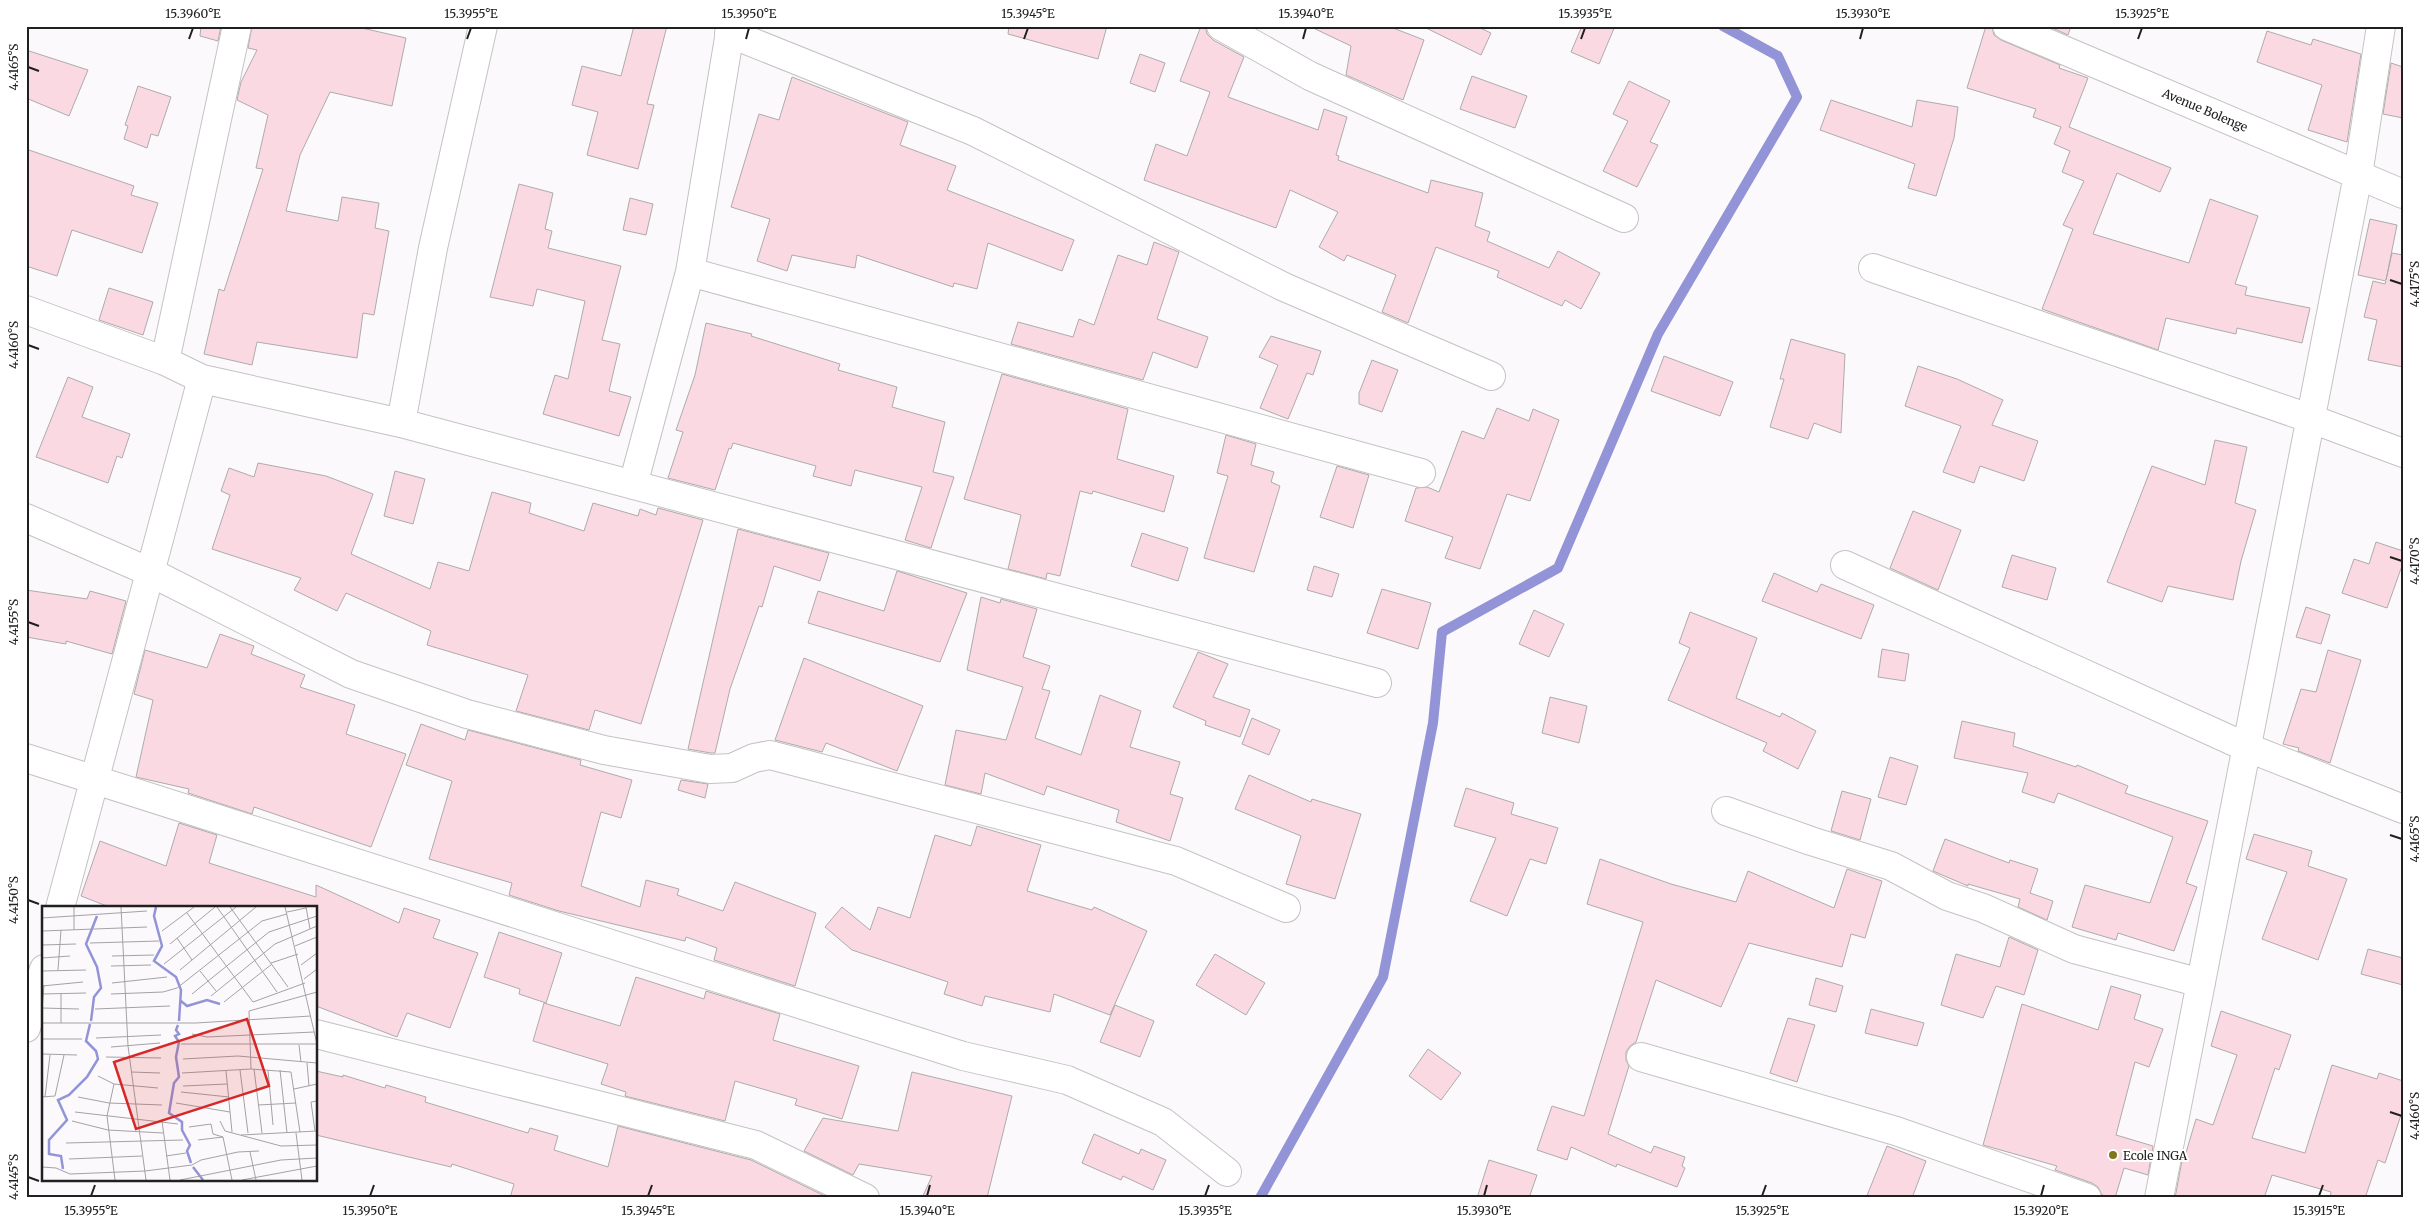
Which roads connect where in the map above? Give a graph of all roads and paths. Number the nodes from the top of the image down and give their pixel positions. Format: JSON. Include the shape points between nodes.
{"nodes":[{"id":1,"x":237,"y":26,"type":"edge"},
{"id":2,"x":483,"y":26,"type":"edge"},
{"id":3,"x":1221,"y":26,"type":"edge"},
{"id":4,"x":2007,"y":26,"type":"edge"},
{"id":5,"x":2382,"y":26,"type":"edge"},
{"id":6,"x":730,"y":30,"type":"edge"},
{"id":7,"x":2358,"y":175,"type":"junction"},
{"id":8,"x":2403,"y":194,"type":"edge"},
{"id":9,"x":1624,"y":218,"type":"dead end"},
{"id":10,"x":1873,"y":268,"type":"dead end"},
{"id":11,"x":690,"y":272,"type":"junction"},
{"id":12,"x":26,"y":310,"type":"edge"},
{"id":13,"x":165,"y":361,"type":"junction"},
{"id":14,"x":1491,"y":376,"type":"dead end"},
{"id":15,"x":202,"y":379,"type":"junction"},
{"id":16,"x":2309,"y":418,"type":"junction"},
{"id":17,"x":400,"y":423,"type":"junction"},
{"id":18,"x":2403,"y":453,"type":"edge"},
{"id":19,"x":1421,"y":473,"type":"dead end"},
{"id":20,"x":633,"y":485,"type":"junction"},
{"id":21,"x":26,"y":518,"type":"edge"},
{"id":22,"x":1845,"y":565,"type":"dead end"},
{"id":23,"x":150,"y":572,"type":"junction"},
{"id":24,"x":1377,"y":683,"type":"dead end"},
{"id":25,"x":2246,"y":747,"type":"junction"},
{"id":26,"x":26,"y":758,"type":"edge"},
{"id":27,"x":95,"y":779,"type":"junction"},
{"id":28,"x":2403,"y":809,"type":"edge"},
{"id":29,"x":1726,"y":811,"type":"dead end"},
{"id":30,"x":61,"y":906,"type":"edge"},
{"id":31,"x":1286,"y":908,"type":"dead end"},
{"id":32,"x":26,"y":961,"type":"edge"},
{"id":33,"x":42,"y":967,"type":"edge"},
{"id":34,"x":42,"y":975,"type":"edge"},
{"id":35,"x":2201,"y":983,"type":"junction"},
{"id":36,"x":26,"y":1028,"type":"edge"},
{"id":37,"x":318,"y":1035,"type":"edge"},
{"id":38,"x":1641,"y":1057,"type":"dead end"},
{"id":39,"x":1227,"y":1172,"type":"dead end"},
{"id":40,"x":865,"y":1198,"type":"edge"},
{"id":41,"x":2088,"y":1198,"type":"edge"},
{"id":42,"x":2159,"y":1198,"type":"edge"}],
"edges":[{"from":1,"to":13,"type":"street"},
{"from":2,"to":17,"type":"street","via":[[433,248]]},
{"from":3,"to":9,"type":"street","via":[[1310,76]]},
{"from":4,"to":7,"type":"street","name":"Avenue Bolenge"},
{"from":5,"to":7,"type":"street"},
{"from":6,"to":11,"type":"street"},
{"from":6,"to":14,"type":"street","via":[[973,131],[1284,287]]},
{"from":7,"to":8,"type":"street","name":"Avenue Bolenge"},
{"from":7,"to":16,"type":"street"},
{"from":10,"to":16,"type":"street"},
{"from":11,"to":19,"type":"street"},
{"from":11,"to":20,"type":"street"},
{"from":12,"to":13,"type":"street"},
{"from":13,"to":15,"type":"street"},
{"from":15,"to":17,"type":"street"},
{"from":15,"to":23,"type":"street"},
{"from":16,"to":18,"type":"street"},
{"from":16,"to":25,"type":"street"},
{"from":17,"to":20,"type":"street"},
{"from":20,"to":24,"type":"street"},
{"from":21,"to":23,"type":"street"},
{"from":22,"to":25,"type":"street"},
{"from":23,"to":27,"type":"street"},
{"from":23,"to":31,"type":"street","via":[[351,674],[467,714],[604,750],[710,769],[732,768],[770,755],[1176,861]]},
{"from":25,"to":28,"type":"street"},
{"from":25,"to":35,"type":"street"},
{"from":26,"to":27,"type":"street"},
{"from":27,"to":30,"type":"street"},
{"from":27,"to":39,"type":"street","via":[[963,1056],[1067,1080],[1164,1122]]},
{"from":29,"to":35,"type":"street","via":[[1891,866],[1946,896],[1983,908],[2074,949]]},
{"from":32,"to":33,"type":"street"},
{"from":34,"to":36,"type":"street"},
{"from":35,"to":42,"type":"street"},
{"from":37,"to":40,"type":"street","via":[[756,1145]]},
{"from":38,"to":41,"type":"street","via":[[1896,1131]]}]}
